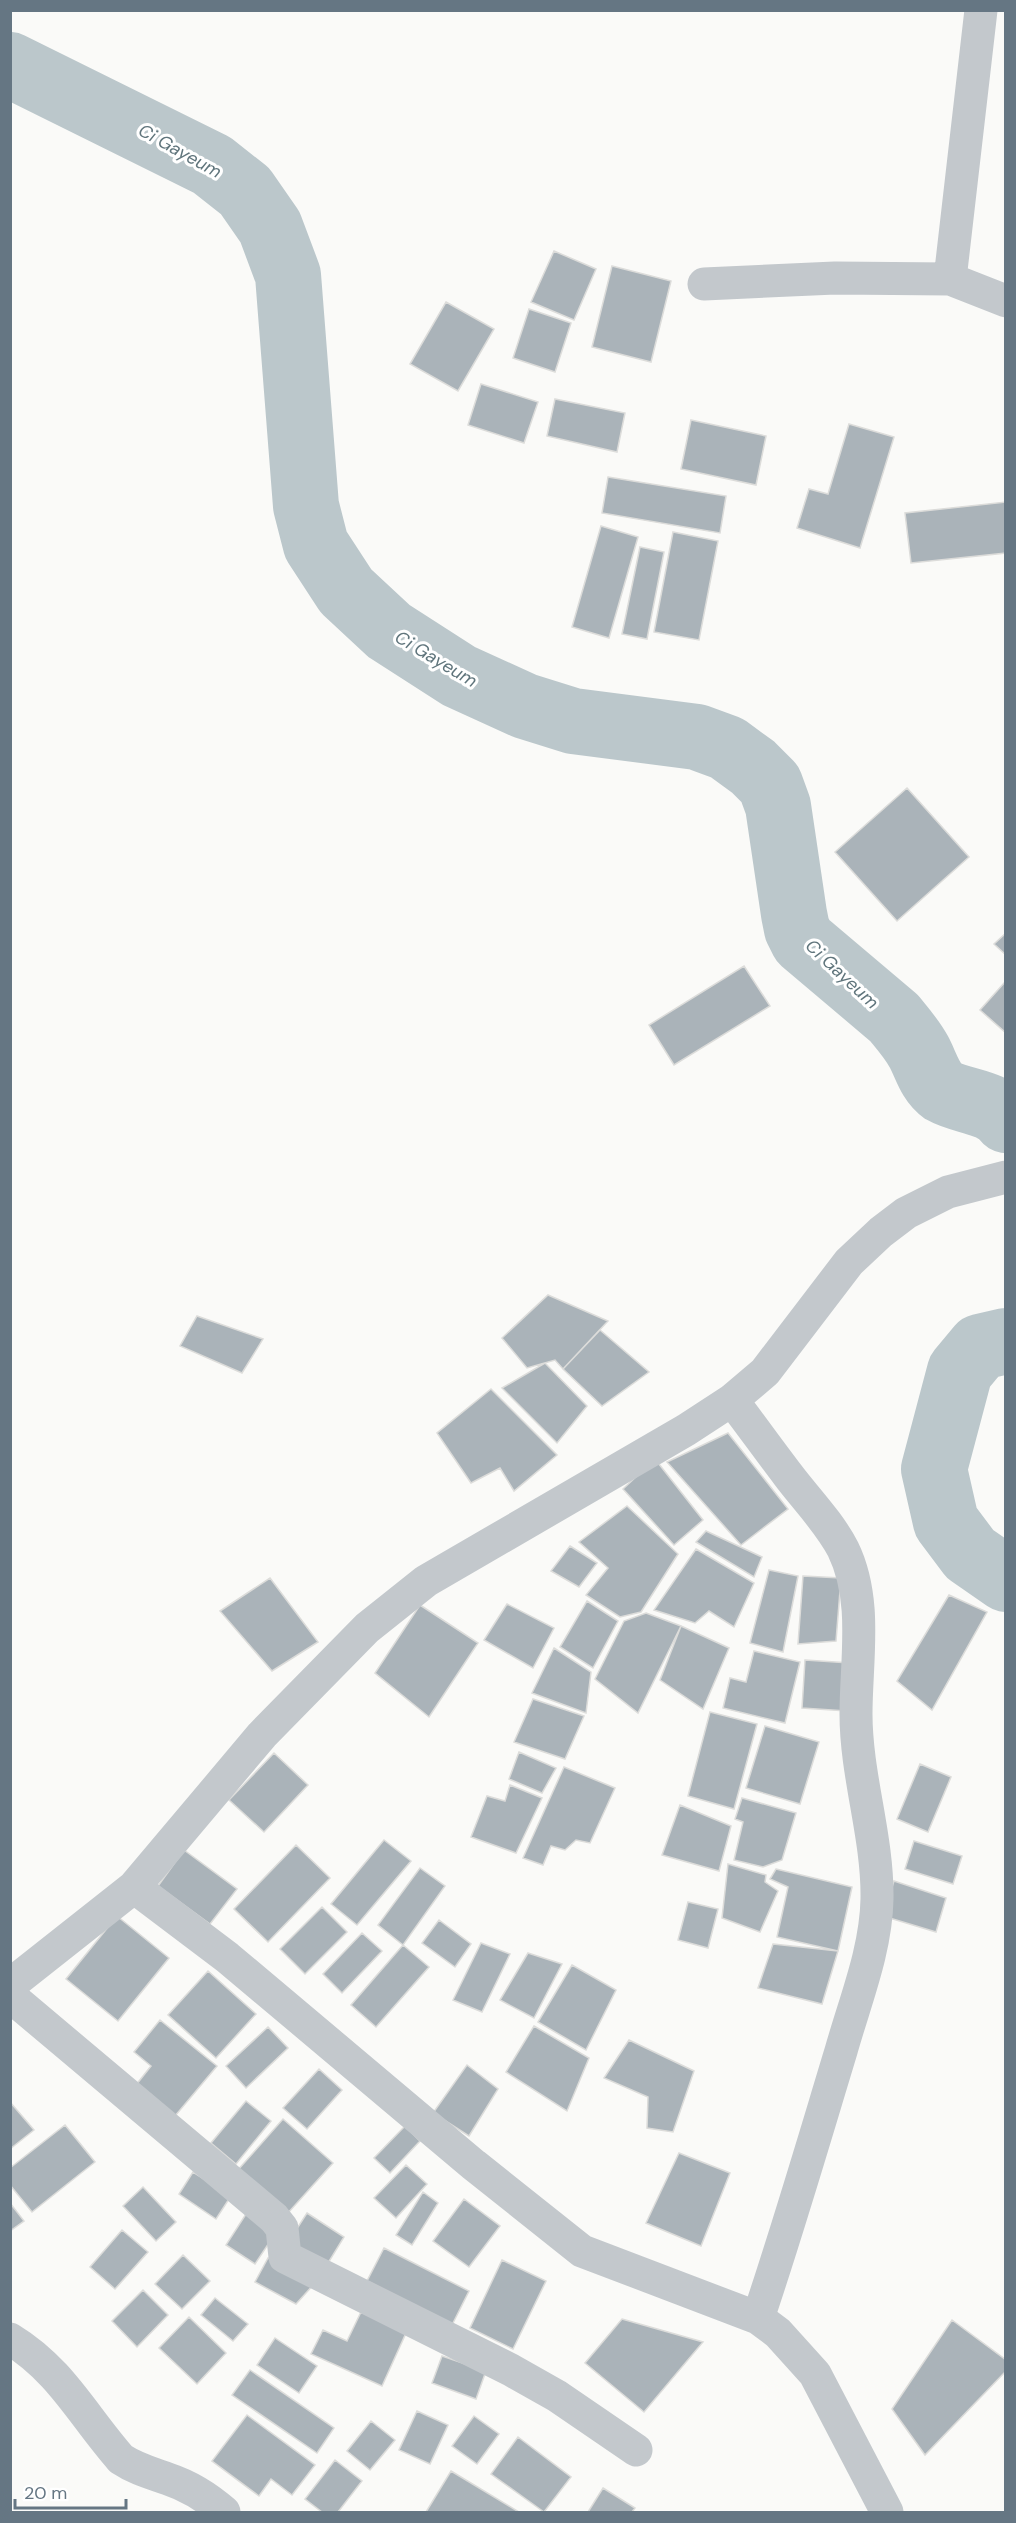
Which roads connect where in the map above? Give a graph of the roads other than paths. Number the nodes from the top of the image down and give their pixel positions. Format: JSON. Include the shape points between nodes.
{"nodes":[{"id":1,"x":981,"y":10,"type":"edge"},
{"id":2,"x":950,"y":279,"type":"junction"},
{"id":3,"x":704,"y":284,"type":"dead end"},
{"id":4,"x":1005,"y":301,"type":"edge"},
{"id":5,"x":1003,"y":1178,"type":"edge"},
{"id":6,"x":732,"y":1400,"type":"junction"},
{"id":7,"x":134,"y":1887,"type":"junction"},
{"id":8,"x":10,"y":1985,"type":"edge"},
{"id":9,"x":10,"y":1996,"type":"edge"},
{"id":10,"x":758,"y":2318,"type":"junction"},
{"id":11,"x":10,"y":2339,"type":"edge"},
{"id":12,"x":636,"y":2450,"type":"dead end"},
{"id":13,"x":224,"y":2512,"type":"edge"},
{"id":14,"x":887,"y":2512,"type":"edge"}],
"edges":[{"from":1,"to":2,"type":"street"},
{"from":2,"to":3,"type":"street","via":[[846,278]]},
{"from":2,"to":4,"type":"street"},
{"from":5,"to":6,"type":"street","via":[[948,1192],[906,1213],[881,1232],[849,1262],[765,1372]]},
{"from":6,"to":7,"type":"street","via":[[426,1581],[368,1628],[262,1735]]},
{"from":6,"to":10,"type":"street","via":[[825,1522],[850,1568],[858,1629],[856,1715],[861,1778],[877,1897],[871,1946],[800,2192]]},
{"from":7,"to":8,"type":"street"},
{"from":7,"to":10,"type":"street","via":[[228,1958],[474,2166],[582,2251]]},
{"from":9,"to":12,"type":"street","via":[[274,2218],[282,2228],[285,2257],[511,2370]]},
{"from":10,"to":14,"type":"street","via":[[778,2332],[815,2374]]},
{"from":11,"to":13,"type":"street","via":[[32,2352],[59,2378],[121,2459],[192,2489]]}]}
